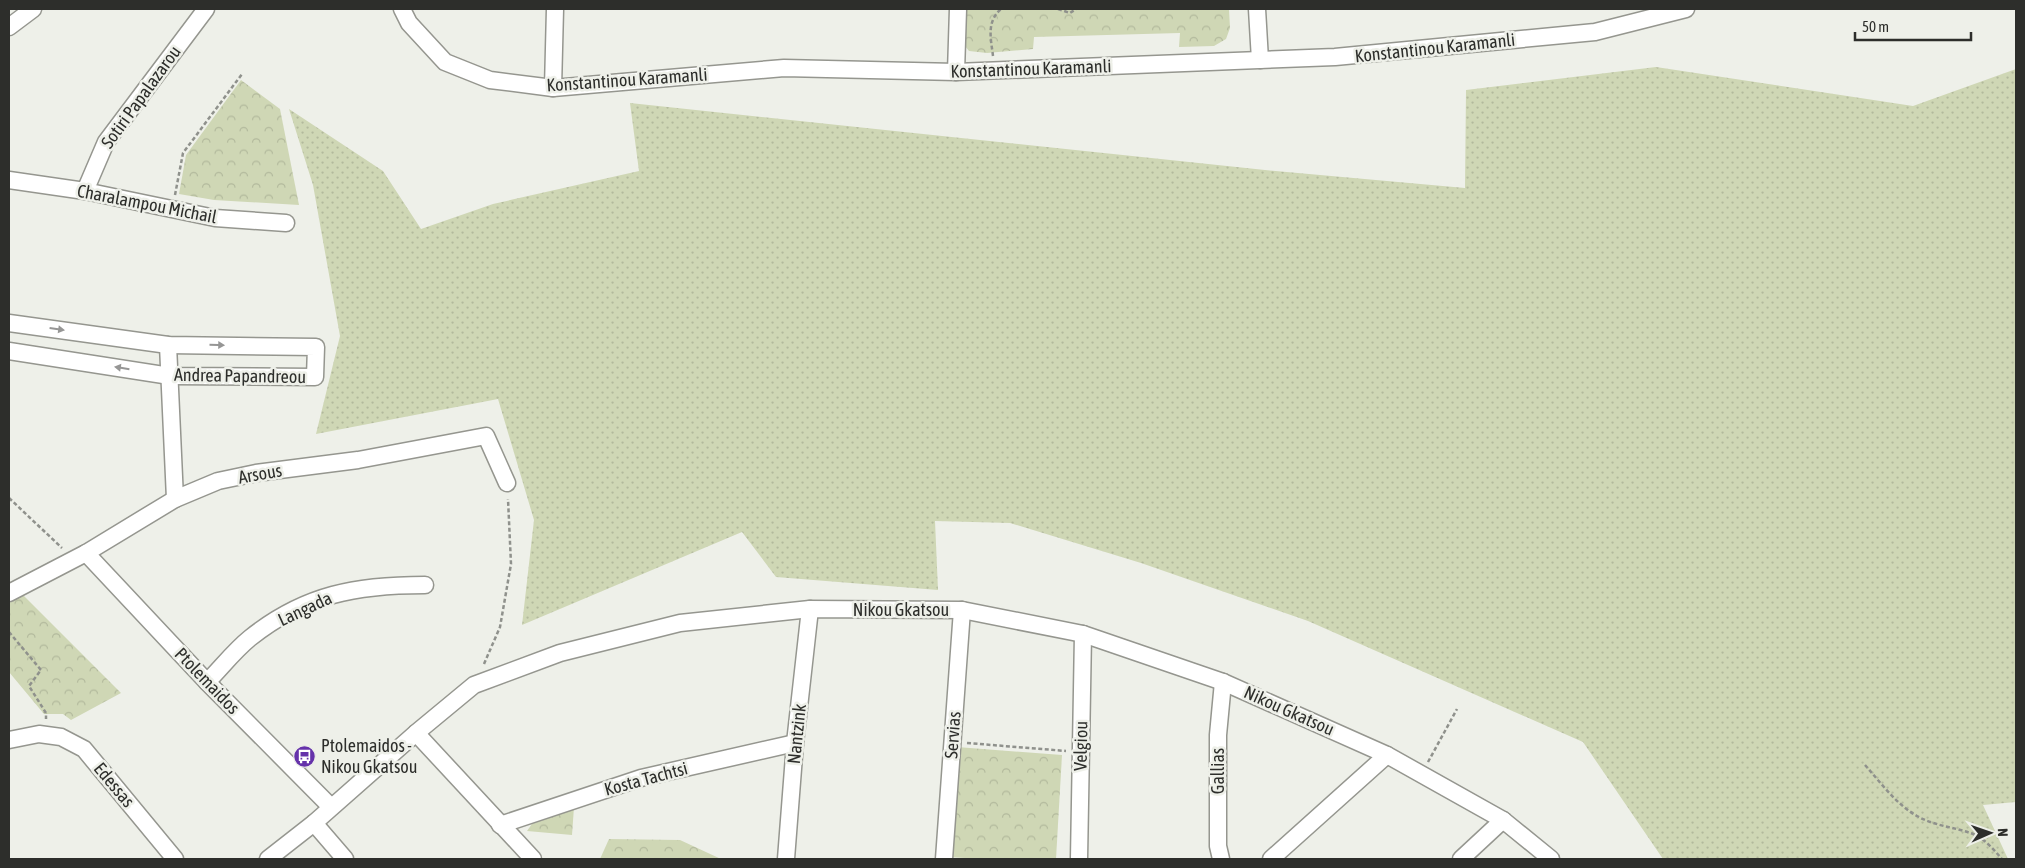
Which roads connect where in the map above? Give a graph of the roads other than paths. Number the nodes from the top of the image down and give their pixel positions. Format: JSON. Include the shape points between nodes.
{"nodes":[{"id":1,"x":33,"y":9,"type":"edge"},
{"id":2,"x":206,"y":9,"type":"edge"},
{"id":3,"x":402,"y":9,"type":"edge"},
{"id":4,"x":555,"y":9,"type":"edge"},
{"id":5,"x":958,"y":9,"type":"edge"},
{"id":6,"x":1257,"y":9,"type":"edge"},
{"id":7,"x":1686,"y":9,"type":"edge"},
{"id":8,"x":9,"y":27,"type":"edge"},
{"id":9,"x":1260,"y":60,"type":"junction"},
{"id":10,"x":956,"y":72,"type":"junction"},
{"id":11,"x":553,"y":88,"type":"junction"},
{"id":12,"x":9,"y":180,"type":"edge"},
{"id":13,"x":85,"y":191,"type":"junction"},
{"id":14,"x":286,"y":223,"type":"dead end"},
{"id":15,"x":9,"y":323,"type":"edge"},
{"id":16,"x":168,"y":345,"type":"junction"},
{"id":17,"x":9,"y":351,"type":"edge"},
{"id":18,"x":170,"y":376,"type":"junction"},
{"id":19,"x":507,"y":482,"type":"road end"},
{"id":20,"x":174,"y":499,"type":"junction"},
{"id":21,"x":80,"y":556,"type":"junction"},
{"id":22,"x":425,"y":585,"type":"dead end"},
{"id":23,"x":9,"y":593,"type":"edge"},
{"id":24,"x":810,"y":609,"type":"junction"},
{"id":25,"x":962,"y":610,"type":"junction"},
{"id":26,"x":1083,"y":634,"type":"junction"},
{"id":27,"x":207,"y":682,"type":"junction"},
{"id":28,"x":1223,"y":682,"type":"junction"},
{"id":29,"x":416,"y":733,"type":"junction"},
{"id":30,"x":9,"y":740,"type":"edge"},
{"id":31,"x":795,"y":743,"type":"junction"},
{"id":32,"x":1387,"y":755,"type":"junction"},
{"id":33,"x":331,"y":807,"type":"junction"},
{"id":34,"x":1503,"y":820,"type":"junction"},
{"id":35,"x":314,"y":823,"type":"junction"},
{"id":36,"x":500,"y":825,"type":"junction"},
{"id":37,"x":175,"y":859,"type":"edge"},
{"id":38,"x":268,"y":859,"type":"edge"},
{"id":39,"x":345,"y":859,"type":"edge"},
{"id":40,"x":533,"y":859,"type":"edge"},
{"id":41,"x":786,"y":859,"type":"edge"},
{"id":42,"x":944,"y":859,"type":"edge"},
{"id":43,"x":1079,"y":859,"type":"edge"},
{"id":44,"x":1221,"y":859,"type":"edge"},
{"id":45,"x":1271,"y":859,"type":"edge"},
{"id":46,"x":1461,"y":859,"type":"edge"},
{"id":47,"x":1551,"y":859,"type":"edge"}],
"edges":[{"from":1,"to":8,"type":"street"},
{"from":2,"to":13,"type":"street","name":"Sotiri Papalazarou","via":[[106,142]]},
{"from":3,"to":11,"type":"street","name":"Konstantinou Karamanli","via":[[409,23],[445,62],[490,80]]},
{"from":4,"to":11,"type":"street"},
{"from":5,"to":10,"type":"street"},
{"from":6,"to":9,"type":"street"},
{"from":7,"to":9,"type":"street","name":"Konstantinou Karamanli","via":[[1595,32],[1335,58]]},
{"from":9,"to":10,"type":"street","name":"Konstantinou Karamanli"},
{"from":10,"to":11,"type":"street","name":"Konstantinou Karamanli","via":[[784,68]]},
{"from":12,"to":13,"type":"street","name":"Charalampou Michail"},
{"from":13,"to":14,"type":"street","name":"Charalampou Michail","via":[[215,218]]},
{"from":15,"to":16,"type":"street","name":"Andrea Papandreou","one_way":true},
{"from":16,"to":18,"type":"street"},
{"from":16,"to":18,"type":"street","name":"Andrea Papandreou","one_way":true,"via":[[316,346],[315,377]]},
{"from":18,"to":17,"type":"street","name":"Andrea Papandreou","one_way":true},
{"from":18,"to":20,"type":"street"},
{"from":19,"to":20,"type":"street","name":"Arsous","via":[[486,436],[358,460],[256,473],[218,481]]},
{"from":20,"to":21,"type":"street","name":"Arsous"},
{"from":21,"to":23,"type":"street","name":"Arsous"},
{"from":21,"to":27,"type":"street","name":"Ptolemaidos"},
{"from":22,"to":27,"type":"street","name":"Langada","via":[[354,589],[317,599],[289,612],[250,639]]},
{"from":24,"to":25,"type":"street","name":"Nikou Gkatsou"},
{"from":24,"to":29,"type":"street","name":"Nikou Gkatsou","via":[[680,623],[560,653],[474,685]]},
{"from":24,"to":31,"type":"street","name":"Nantzink"},
{"from":25,"to":26,"type":"street","name":"Nikou Gkatsou"},
{"from":25,"to":42,"type":"street","name":"Servias"},
{"from":26,"to":28,"type":"street","name":"Nikou Gkatsou"},
{"from":26,"to":43,"type":"street","name":"Velgiou"},
{"from":27,"to":33,"type":"street","name":"Ptolemaidos"},
{"from":28,"to":32,"type":"street","name":"Nikou Gkatsou"},
{"from":28,"to":44,"type":"street","name":"Gallias","via":[[1218,735],[1218,846]]},
{"from":29,"to":33,"type":"street","name":"Nikou Gkatsou"},
{"from":29,"to":36,"type":"street"},
{"from":30,"to":37,"type":"street","name":"Edessas","via":[[42,735],[62,737],[84,749]]},
{"from":31,"to":36,"type":"street","name":"Kosta Tachtsi","via":[[641,778]]},
{"from":31,"to":41,"type":"street","name":"Nantzink"},
{"from":32,"to":34,"type":"street","name":"Nikou Gkatsou"},
{"from":32,"to":45,"type":"street"},
{"from":33,"to":35,"type":"street","name":"Nikou Gkatsou"},
{"from":34,"to":46,"type":"street"},
{"from":34,"to":47,"type":"street","name":"Nikou Gkatsou"},
{"from":35,"to":38,"type":"street","name":"Nikou Gkatsou"},
{"from":35,"to":39,"type":"street"},
{"from":36,"to":40,"type":"street"}]}
